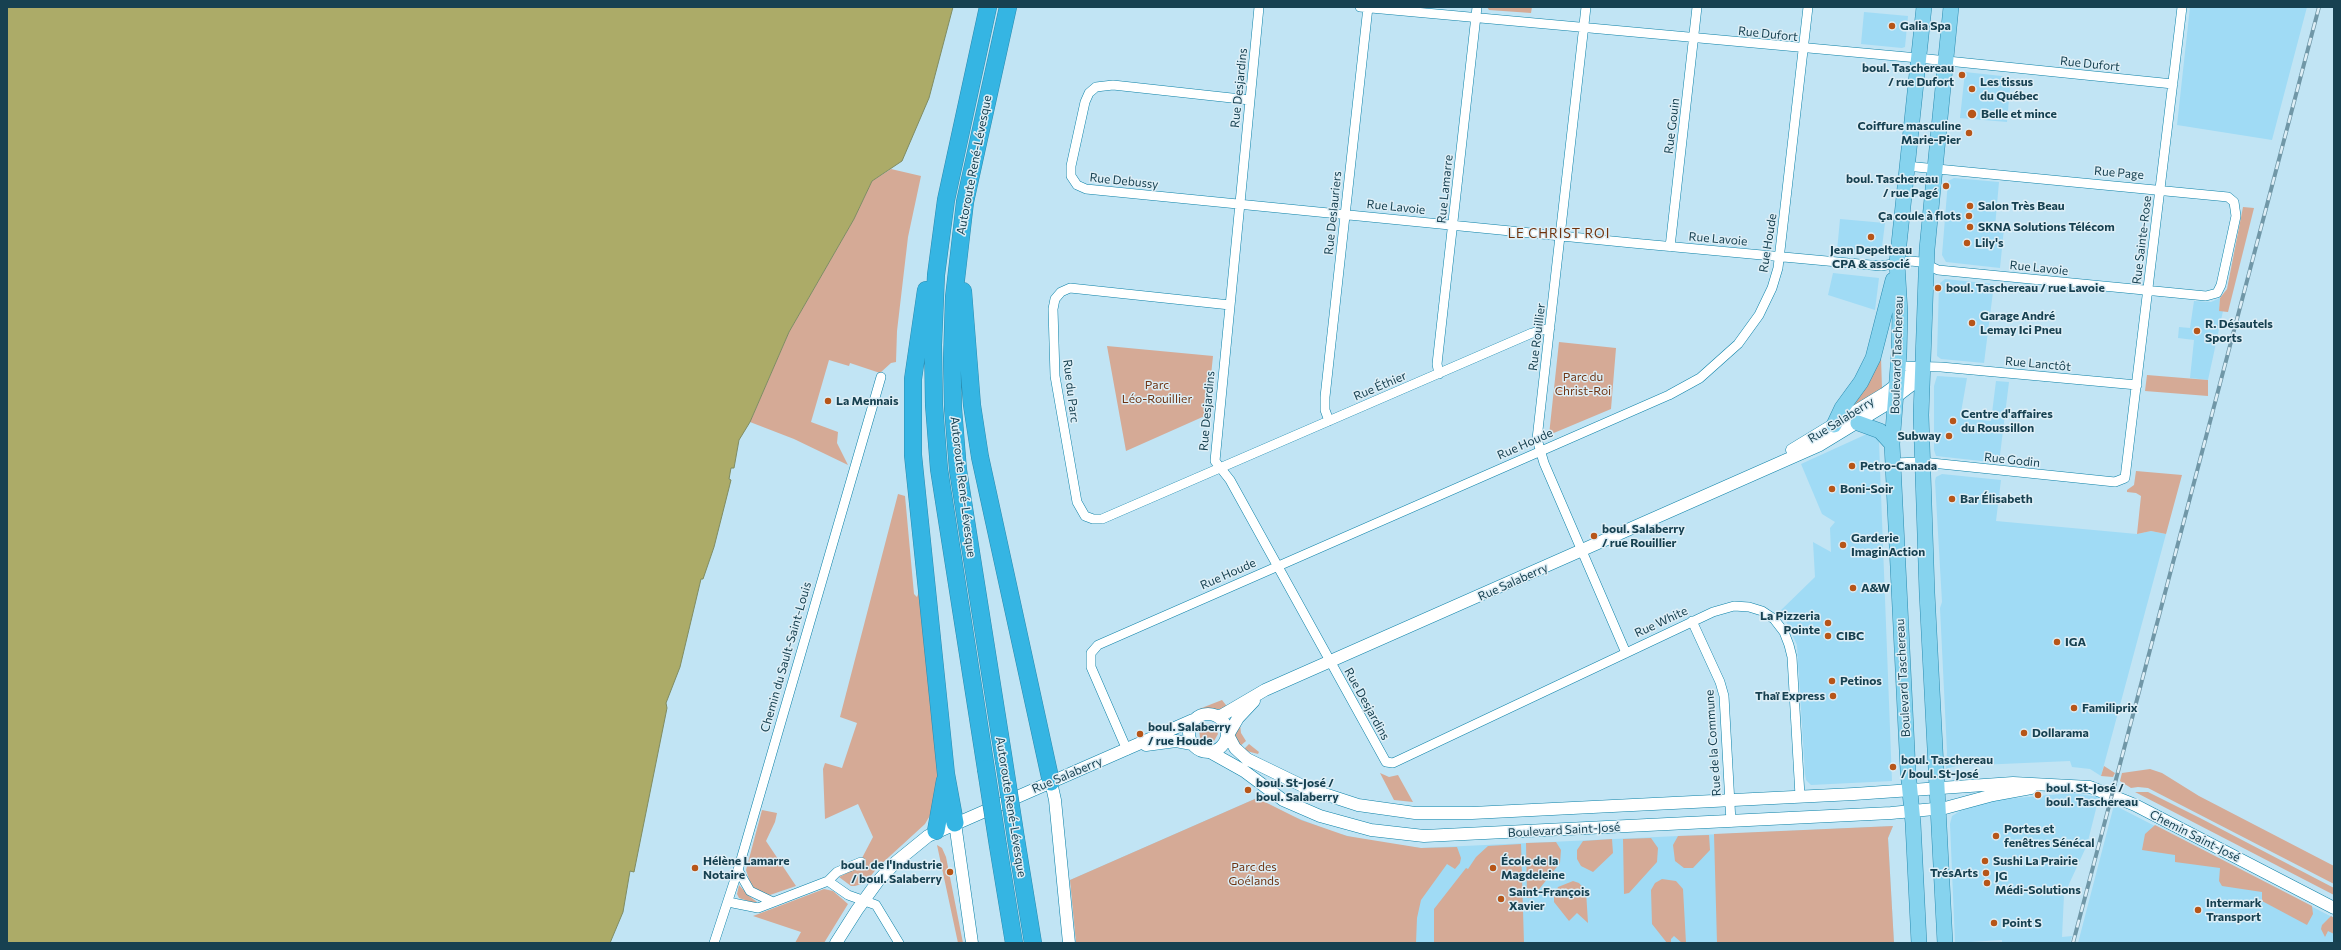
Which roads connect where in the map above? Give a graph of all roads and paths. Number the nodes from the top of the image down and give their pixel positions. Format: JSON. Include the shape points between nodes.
{"nodes":[{"id":1,"x":988,"y":7,"type":"edge"},
{"id":2,"x":1008,"y":7,"type":"edge"},
{"id":3,"x":1259,"y":7,"type":"edge"},
{"id":4,"x":1366,"y":7,"type":"edge"},
{"id":5,"x":1477,"y":7,"type":"edge"},
{"id":6,"x":1586,"y":7,"type":"edge"},
{"id":7,"x":1697,"y":7,"type":"edge"},
{"id":8,"x":1808,"y":7,"type":"edge"},
{"id":9,"x":1924,"y":7,"type":"edge"},
{"id":10,"x":1951,"y":7,"type":"edge"},
{"id":11,"x":2182,"y":7,"type":"edge"},
{"id":12,"x":1476,"y":19,"type":"junction"},
{"id":13,"x":1584,"y":29,"type":"junction"},
{"id":14,"x":1694,"y":38,"type":"junction"},
{"id":15,"x":1804,"y":49,"type":"junction"},
{"id":16,"x":1918,"y":58,"type":"junction"},
{"id":17,"x":1945,"y":61,"type":"junction"},
{"id":18,"x":2173,"y":84,"type":"junction"},
{"id":19,"x":1250,"y":100,"type":"junction"},
{"id":20,"x":1906,"y":166,"type":"junction"},
{"id":21,"x":1935,"y":169,"type":"junction"},
{"id":22,"x":949,"y":184,"type":"junction"},
{"id":23,"x":2160,"y":190,"type":"junction"},
{"id":24,"x":1239,"y":204,"type":"junction"},
{"id":25,"x":1345,"y":215,"type":"junction"},
{"id":26,"x":1453,"y":225,"type":"junction"},
{"id":27,"x":1560,"y":236,"type":"junction"},
{"id":28,"x":959,"y":241,"type":"junction"},
{"id":29,"x":1670,"y":247,"type":"junction"},
{"id":30,"x":1780,"y":256,"type":"junction"},
{"id":31,"x":1897,"y":263,"type":"junction"},
{"id":32,"x":1926,"y":265,"type":"junction"},
{"id":33,"x":2148,"y":290,"type":"junction"},
{"id":34,"x":2217,"y":293,"type":"joint"},
{"id":35,"x":1230,"y":305,"type":"junction"},
{"id":36,"x":1550,"y":328,"type":"junction"},
{"id":37,"x":1898,"y":366,"type":"junction"},
{"id":38,"x":1927,"y":370,"type":"junction"},
{"id":39,"x":1439,"y":374,"type":"junction"},
{"id":40,"x":881,"y":377,"type":"dead end"},
{"id":41,"x":2137,"y":385,"type":"junction"},
{"id":42,"x":1896,"y":391,"type":"junction"},
{"id":43,"x":1329,"y":421,"type":"junction"},
{"id":44,"x":1858,"y":422,"type":"junction"},
{"id":45,"x":1834,"y":425,"type":"junction"},
{"id":46,"x":1892,"y":444,"type":"junction"},
{"id":47,"x":1540,"y":451,"type":"junction"},
{"id":48,"x":1922,"y":462,"type":"junction"},
{"id":49,"x":1893,"y":463,"type":"junction"},
{"id":50,"x":1221,"y":468,"type":"junction"},
{"id":51,"x":1759,"y":471,"type":"junction"},
{"id":52,"x":2126,"y":476,"type":"joint"},
{"id":53,"x":1582,"y":552,"type":"junction"},
{"id":54,"x":1278,"y":565,"type":"junction"},
{"id":55,"x":1692,"y":621,"type":"junction"},
{"id":56,"x":1626,"y":652,"type":"junction"},
{"id":57,"x":1330,"y":662,"type":"junction"},
{"id":58,"x":1265,"y":690,"type":"junction"},
{"id":59,"x":1219,"y":716,"type":"junction"},
{"id":60,"x":1193,"y":720,"type":"junction"},
{"id":61,"x":1228,"y":735,"type":"junction"},
{"id":62,"x":1192,"y":744,"type":"junction"},
{"id":63,"x":1131,"y":749,"type":"junction"},
{"id":64,"x":1210,"y":752,"type":"junction"},
{"id":65,"x":1396,"y":762,"type":"joint"},
{"id":66,"x":946,"y":774,"type":"junction"},
{"id":67,"x":1051,"y":782,"type":"junction"},
{"id":68,"x":2051,"y":785,"type":"junction"},
{"id":69,"x":1937,"y":789,"type":"junction"},
{"id":70,"x":1910,"y":791,"type":"junction"},
{"id":71,"x":1800,"y":796,"type":"junction"},
{"id":72,"x":1730,"y":800,"type":"junction"},
{"id":73,"x":1938,"y":809,"type":"junction"},
{"id":74,"x":1912,"y":812,"type":"junction"},
{"id":75,"x":1731,"y":822,"type":"junction"},
{"id":76,"x":956,"y":823,"type":"junction"},
{"id":77,"x":936,"y":831,"type":"junction"},
{"id":78,"x":861,"y":862,"type":"dead end"},
{"id":79,"x":738,"y":870,"type":"junction"},
{"id":80,"x":828,"y":881,"type":"junction"},
{"id":81,"x":864,"y":900,"type":"junction"},
{"id":82,"x":728,"y":902,"type":"junction"},
{"id":83,"x":773,"y":902,"type":"junction"},
{"id":84,"x":2334,"y":908,"type":"edge"},
{"id":85,"x":714,"y":943,"type":"edge"},
{"id":86,"x":836,"y":943,"type":"edge"},
{"id":87,"x":899,"y":943,"type":"edge"},
{"id":88,"x":972,"y":943,"type":"edge"},
{"id":89,"x":1014,"y":943,"type":"edge"},
{"id":90,"x":1033,"y":943,"type":"edge"},
{"id":91,"x":1069,"y":943,"type":"edge"},
{"id":92,"x":1919,"y":943,"type":"edge"},
{"id":93,"x":1945,"y":943,"type":"edge"}],
"edges":[{"from":1,"to":22,"type":"highway","name":"Autoroute René-Lévesque"},
{"from":2,"to":28,"type":"highway","name":"Autoroute René-Lévesque","via":[[974,154]]},
{"from":3,"to":19,"type":"street","name":"Rue Desjardins"},
{"from":4,"to":12,"type":"street","name":"Rue Dufort"},
{"from":4,"to":25,"type":"street","name":"Rue Deslauriers"},
{"from":5,"to":12,"type":"street","name":"Rue Lamarre"},
{"from":6,"to":13,"type":"street","name":"Rue Rouillier"},
{"from":7,"to":14,"type":"street","name":"Rue Gouin"},
{"from":8,"to":15,"type":"street","name":"Rue Houde"},
{"from":9,"to":16,"type":"main road","name":"Boulevard Taschereau"},
{"from":10,"to":17,"type":"main road","name":"Boulevard Taschereau"},
{"from":11,"to":18,"type":"street","name":"Rue Sainte-Rose"},
{"from":12,"to":13,"type":"street","name":"Rue Dufort"},
{"from":12,"to":26,"type":"street","name":"Rue Lamarre"},
{"from":13,"to":14,"type":"street","name":"Rue Dufort"},
{"from":13,"to":27,"type":"street","name":"Rue Rouillier"},
{"from":14,"to":15,"type":"street","name":"Rue Dufort"},
{"from":14,"to":29,"type":"street","name":"Rue Gouin"},
{"from":15,"to":16,"type":"street","name":"Rue Dufort"},
{"from":15,"to":30,"type":"street","name":"Rue Houde"},
{"from":16,"to":17,"type":"street","name":"Rue Dufort"},
{"from":16,"to":20,"type":"main road","name":"Boulevard Taschereau"},
{"from":17,"to":18,"type":"street","name":"Rue Dufort"},
{"from":17,"to":21,"type":"main road","name":"Boulevard Taschereau"},
{"from":18,"to":23,"type":"street","name":"Rue Sainte-Rose"},
{"from":19,"to":24,"type":"street","name":"Rue Desjardins"},
{"from":19,"to":24,"type":"street","name":"Rue Debussy","via":[[1113,86],[1096,87],[1086,97],[1070,169],[1075,183],[1086,189]]},
{"from":20,"to":21,"type":"street","name":"Rue Page"},
{"from":20,"to":31,"type":"main road","name":"Boulevard Taschereau"},
{"from":21,"to":23,"type":"street","name":"Rue Page"},
{"from":21,"to":32,"type":"main road","name":"Boulevard Taschereau"},
{"from":22,"to":66,"type":"highway","via":[[919,331],[912,414],[916,489]]},
{"from":22,"to":89,"type":"highway","name":"Autoroute René-Lévesque","bridge":true,"via":[[940,238],[934,303],[935,422],[944,505]]},
{"from":23,"to":33,"type":"street","name":"Rue Sainte-Rose"},
{"from":23,"to":34,"type":"street","name":"Rue Page","via":[[2223,196],[2234,202],[2236,216]]},
{"from":24,"to":25,"type":"street","name":"Rue Lavoie"},
{"from":24,"to":35,"type":"street","name":"Rue Desjardins"},
{"from":25,"to":26,"type":"street","name":"Rue Lavoie"},
{"from":25,"to":43,"type":"street","name":"Rue Deslauriers","via":[[1325,397],[1325,410]]},
{"from":26,"to":27,"type":"street","name":"Rue Lavoie"},
{"from":26,"to":39,"type":"street","name":"Rue Lamarre"},
{"from":27,"to":29,"type":"street","name":"Rue Lavoie"},
{"from":27,"to":36,"type":"street","name":"Rue Rouillier"},
{"from":28,"to":67,"type":"highway","via":[[976,432]]},
{"from":28,"to":90,"type":"highway","name":"Autoroute René-Lévesque","bridge":true,"via":[[952,327],[954,423],[961,492]]},
{"from":29,"to":30,"type":"street","name":"Rue Lavoie"},
{"from":30,"to":31,"type":"street","name":"Rue Lavoie","via":[[1881,266]]},
{"from":30,"to":47,"type":"street","name":"Rue Houde","via":[[1772,288],[1759,315],[1746,336],[1713,368],[1682,389]]},
{"from":31,"to":32,"type":"street","name":"Rue Lavoie","via":[[1910,261]]},
{"from":31,"to":37,"type":"main road","name":"Boulevard Taschereau","via":[[1900,313]]},
{"from":31,"to":45,"type":"main road","via":[[1872,358],[1861,382],[1842,408]]},
{"from":32,"to":33,"type":"street","name":"Rue Lavoie","via":[[1938,270]]},
{"from":32,"to":38,"type":"main road","name":"Boulevard Taschereau"},
{"from":33,"to":34,"type":"street","name":"Rue Lavoie","via":[[2206,296]]},
{"from":33,"to":41,"type":"street","name":"Rue Sainte-Rose"},
{"from":35,"to":50,"type":"street","name":"Rue Desjardins","via":[[1215,456],[1216,464]]},
{"from":35,"to":50,"type":"street","name":"Rue du Parc","via":[[1070,288],[1058,295],[1053,309],[1054,366],[1065,439],[1077,502],[1085,516],[1102,519]]},
{"from":36,"to":39,"type":"street","name":"Rue Éthier","via":[[1538,330]]},
{"from":36,"to":47,"type":"street","name":"Rue Rouillier","via":[[1537,434]]},
{"from":37,"to":38,"type":"street","name":"Rue Lanctôt"},
{"from":37,"to":42,"type":"main road","name":"Boulevard Taschereau"},
{"from":38,"to":41,"type":"street","name":"Rue Lanctôt"},
{"from":38,"to":42,"type":"street","name":"Rue Salaberry"},
{"from":38,"to":48,"type":"main road","name":"Boulevard Taschereau"},
{"from":39,"to":43,"type":"street","name":"Rue Éthier"},
{"from":40,"to":79,"type":"street","name":"Chemin du Sault-Saint-Louis"},
{"from":41,"to":52,"type":"street","name":"Rue Sainte-Rose"},
{"from":42,"to":44,"type":"street","name":"Rue Salaberry"},
{"from":42,"to":45,"type":"street","name":"Rue Salaberry"},
{"from":42,"to":46,"type":"main road","name":"Boulevard Taschereau"},
{"from":43,"to":50,"type":"street","name":"Rue Éthier"},
{"from":44,"to":46,"type":"main road","via":[[1880,431]]},
{"from":44,"to":51,"type":"street","name":"Rue Salaberry","via":[[1820,445]]},
{"from":45,"to":51,"type":"street","name":"Rue Salaberry"},
{"from":46,"to":49,"type":"main road","name":"Boulevard Taschereau"},
{"from":47,"to":53,"type":"street","name":"Rue Rouillier"},
{"from":47,"to":54,"type":"street","name":"Rue Houde"},
{"from":48,"to":49,"type":"street","name":"Rue Godin"},
{"from":48,"to":52,"type":"street","name":"Rue Godin","via":[[2115,482],[2122,481]]},
{"from":48,"to":69,"type":"main road","name":"Boulevard Taschereau"},
{"from":49,"to":70,"type":"main road","name":"Boulevard Taschereau"},
{"from":50,"to":54,"type":"street","name":"Rue Desjardins"},
{"from":51,"to":53,"type":"street","name":"Rue Salaberry"},
{"from":53,"to":56,"type":"street","name":"Rue Rouillier"},
{"from":53,"to":57,"type":"street","name":"Rue Salaberry"},
{"from":54,"to":57,"type":"street","name":"Rue Desjardins"},
{"from":54,"to":63,"type":"street","name":"Rue Houde","via":[[1094,648],[1090,658],[1091,667]]},
{"from":55,"to":56,"type":"street","name":"Rue White"},
{"from":55,"to":71,"type":"street","name":"Rue White","via":[[1726,608],[1748,607],[1768,614],[1784,632],[1792,657]]},
{"from":55,"to":72,"type":"street","name":"Rue de la Commune","via":[[1722,689]]},
{"from":56,"to":65,"type":"street","name":"Rue White"},
{"from":57,"to":58,"type":"street","name":"Rue Salaberry"},
{"from":57,"to":65,"type":"street","name":"Rue Desjardins","via":[[1386,762]]},
{"from":58,"to":59,"type":"street","name":"Rue Salaberry"},
{"from":58,"to":61,"type":"street","name":"Rue Salaberry","via":[[1244,711]]},
{"from":59,"to":60,"type":"street","via":[[1206,713]]},
{"from":59,"to":61,"type":"street","via":[[1226,725]]},
{"from":60,"to":62,"type":"street","via":[[1189,730]]},
{"from":60,"to":63,"type":"street","name":"Rue Salaberry"},
{"from":61,"to":64,"type":"street","via":[[1220,748]]},
{"from":61,"to":72,"type":"street","name":"Boulevard Saint-José","via":[[1235,748],[1247,759],[1309,789],[1358,805],[1396,812],[1446,814]]},
{"from":62,"to":63,"type":"street","name":"Rue Salaberry","via":[[1170,742]]},
{"from":62,"to":64,"type":"street","via":[[1199,750]]},
{"from":63,"to":67,"type":"street","name":"Rue Salaberry"},
{"from":64,"to":75,"type":"street","name":"Boulevard Saint-José","via":[[1238,767],[1269,791],[1300,808],[1341,823],[1392,834],[1439,836]]},
{"from":66,"to":76,"type":"highway"},
{"from":66,"to":77,"type":"highway"},
{"from":67,"to":76,"type":"street","name":"Rue Salaberry"},
{"from":67,"to":91,"type":"street"},
{"from":68,"to":69,"type":"street","name":"Chemin Saint-José","via":[[2013,783]]},
{"from":68,"to":73,"type":"street","name":"Chemin Saint-José"},
{"from":68,"to":84,"type":"street","name":"Chemin Saint-José","via":[[2082,786],[2112,794]]},
{"from":69,"to":70,"type":"street","name":"Boulevard Saint-José"},
{"from":69,"to":73,"type":"main road","name":"Boulevard Taschereau"},
{"from":70,"to":71,"type":"street","name":"Boulevard Saint-José"},
{"from":70,"to":74,"type":"main road","name":"Boulevard Taschereau"},
{"from":71,"to":72,"type":"street","name":"Boulevard Saint-José"},
{"from":72,"to":75,"type":"street","name":"Rue de la Commune"},
{"from":73,"to":74,"type":"street","name":"Boulevard Saint-José"},
{"from":73,"to":93,"type":"main road","name":"Boulevard Taschereau"},
{"from":74,"to":75,"type":"street","name":"Boulevard Saint-José"},
{"from":74,"to":92,"type":"main road","name":"Boulevard Taschereau"},
{"from":76,"to":77,"type":"street","name":"Rue Salaberry"},
{"from":76,"to":88,"type":"street"},
{"from":77,"to":81,"type":"street","name":"Rue Salaberry","via":[[896,862]]},
{"from":78,"to":80,"type":"street","via":[[837,872]]},
{"from":79,"to":82,"type":"street","name":"Chemin du Sault-Saint-Louis"},
{"from":79,"to":83,"type":"street","via":[[750,891]]},
{"from":80,"to":81,"type":"street","via":[[848,895]]},
{"from":80,"to":83,"type":"street"},
{"from":81,"to":86,"type":"street","name":"Rue Salaberry"},
{"from":81,"to":87,"type":"street","via":[[878,907]]},
{"from":82,"to":83,"type":"street","via":[[754,908]]},
{"from":82,"to":85,"type":"street","name":"Chemin du Sault-Saint-Louis"}]}
